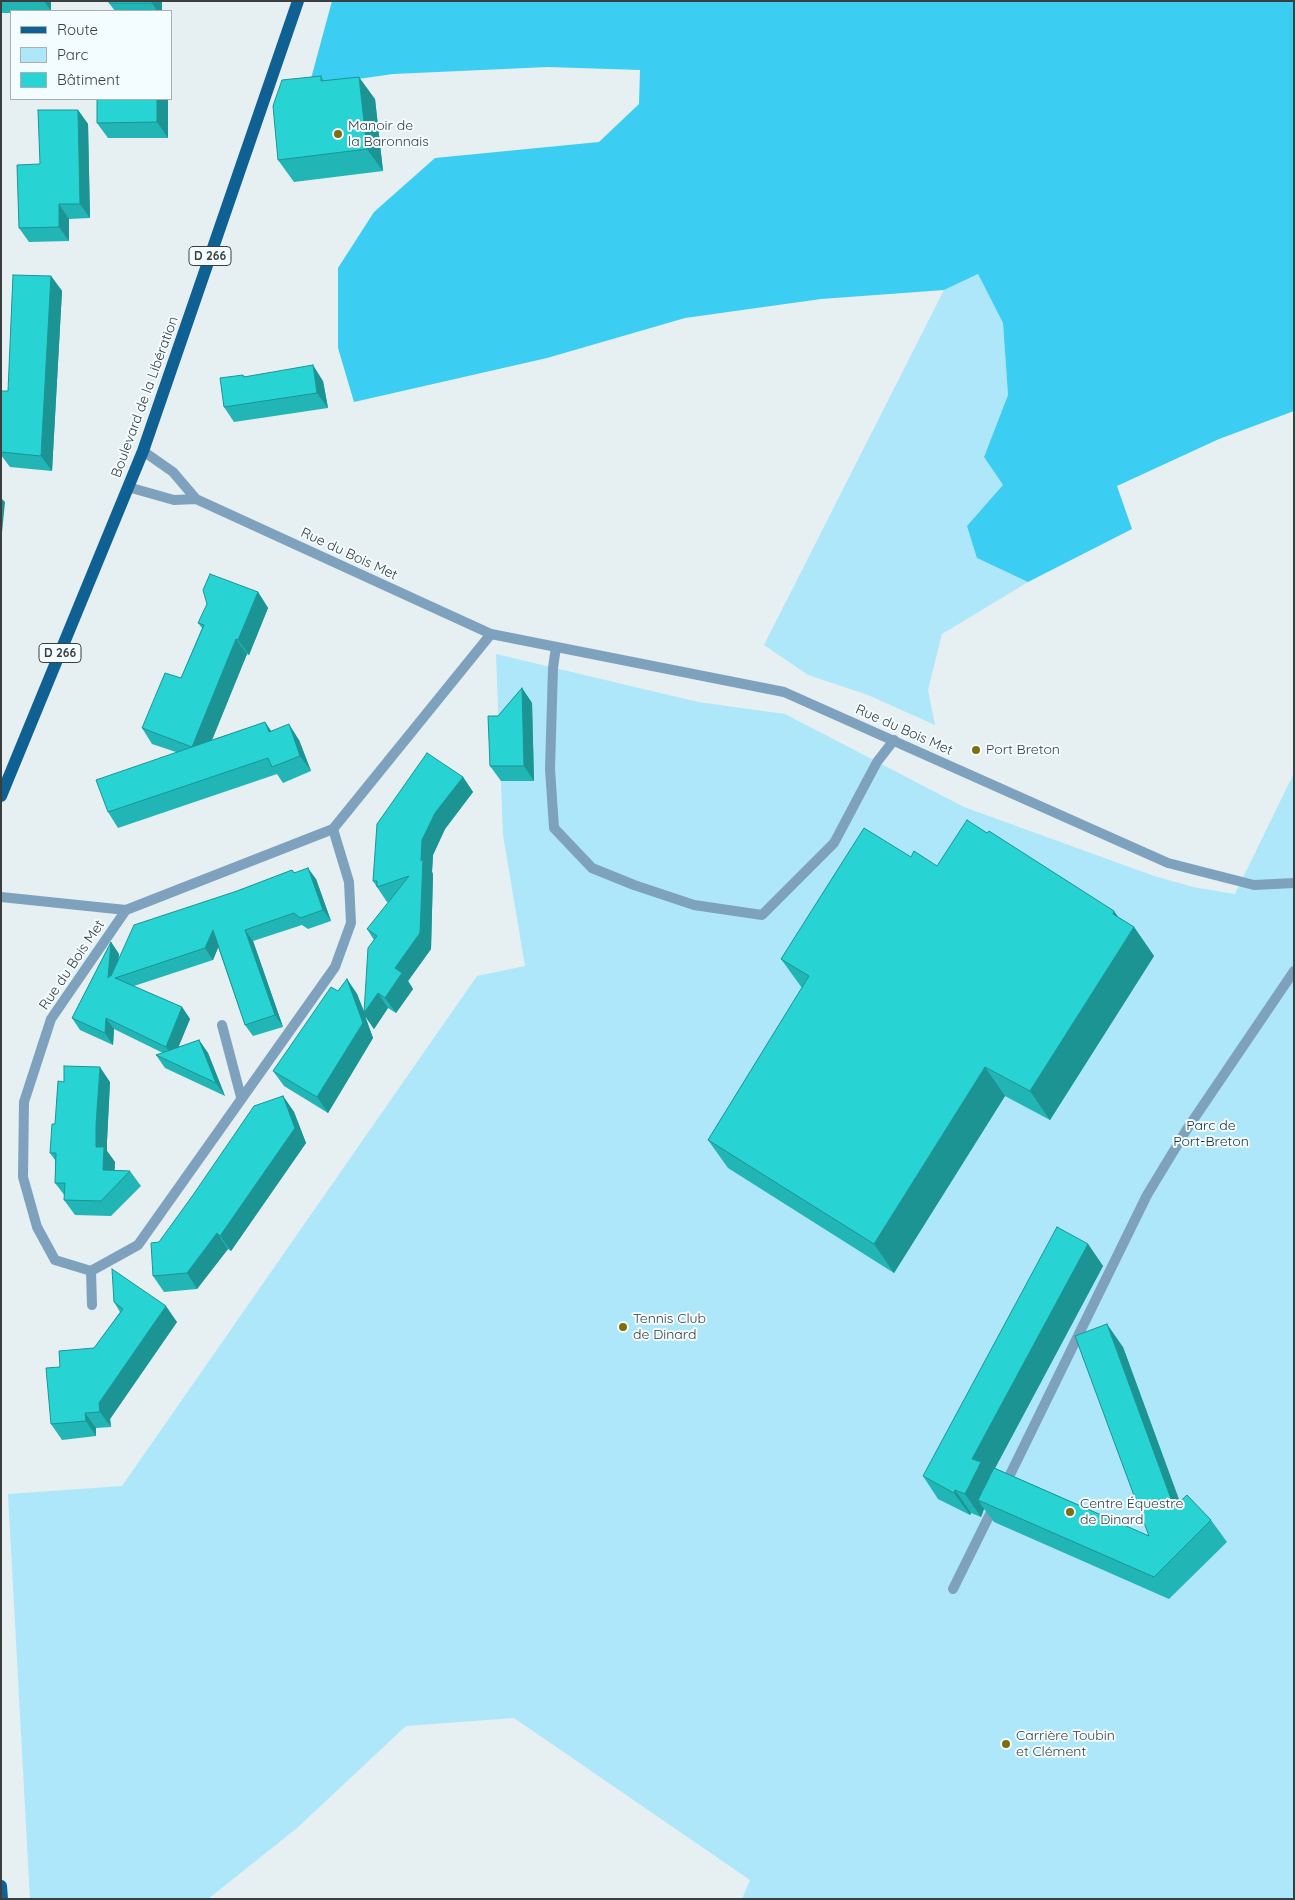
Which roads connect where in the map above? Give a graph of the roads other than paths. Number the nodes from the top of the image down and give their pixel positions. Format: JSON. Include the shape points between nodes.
{"nodes":[{"id":1,"x":298,"y":1,"type":"edge"},
{"id":2,"x":143,"y":451,"type":"junction"},
{"id":3,"x":128,"y":488,"type":"junction"},
{"id":4,"x":196,"y":499,"type":"junction"},
{"id":5,"x":491,"y":634,"type":"junction"},
{"id":6,"x":556,"y":647,"type":"junction"},
{"id":7,"x":894,"y":740,"type":"junction"},
{"id":8,"x":1,"y":796,"type":"edge"},
{"id":9,"x":333,"y":829,"type":"junction"},
{"id":10,"x":1294,"y":883,"type":"edge"},
{"id":11,"x":1,"y":897,"type":"edge"},
{"id":12,"x":126,"y":910,"type":"junction"},
{"id":13,"x":1294,"y":971,"type":"edge"},
{"id":14,"x":222,"y":1025,"type":"dead end"},
{"id":15,"x":241,"y":1097,"type":"junction"},
{"id":16,"x":91,"y":1272,"type":"junction"},
{"id":17,"x":92,"y":1306,"type":"dead end"},
{"id":18,"x":954,"y":1589,"type":"dead end"},
{"id":19,"x":1,"y":1886,"type":"edge"},
{"id":20,"x":2,"y":1899,"type":"edge"}],
"edges":[{"from":1,"to":2,"type":"main road","name":"Boulevard de la Libération","number":"D 266"},
{"from":2,"to":3,"type":"main road","name":"Boulevard de la Libération","number":"D 266"},
{"from":2,"to":4,"type":"street","name":"Rue du Bois Met","via":[[173,472]]},
{"from":3,"to":4,"type":"street","name":"Rue du Bois Met","via":[[174,500]]},
{"from":3,"to":8,"type":"main road","name":"Boulevard de la Libération","number":"D 266"},
{"from":4,"to":5,"type":"street","name":"Rue du Bois Met"},
{"from":5,"to":6,"type":"street","name":"Rue du Bois Met"},
{"from":5,"to":9,"type":"street","name":"Rue du Bois Met"},
{"from":6,"to":7,"type":"street","name":"Rue du Bois Met","via":[[784,692]]},
{"from":6,"to":7,"type":"street","via":[[550,769],[554,828],[592,868],[694,904],[762,915],[834,843],[877,762]]},
{"from":7,"to":10,"type":"street","name":"Rue du Bois Met","via":[[1168,863],[1254,885]]},
{"from":9,"to":12,"type":"street","name":"Rue du Bois Met"},
{"from":9,"to":15,"type":"street","via":[[349,882],[351,924],[335,968]]},
{"from":11,"to":12,"type":"street","name":"Rue du Bois Met"},
{"from":12,"to":16,"type":"street","name":"Rue du Bois Met","via":[[50,1019],[24,1102],[23,1177],[37,1228],[55,1260]]},
{"from":13,"to":18,"type":"street","via":[[1147,1195]]},
{"from":14,"to":15,"type":"street"},
{"from":15,"to":16,"type":"street","via":[[138,1245]]},
{"from":16,"to":17,"type":"street"},
{"from":19,"to":20,"type":"main road"}]}
